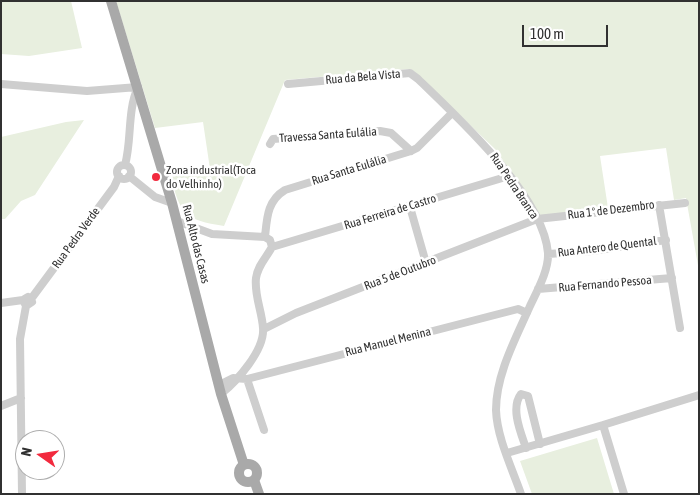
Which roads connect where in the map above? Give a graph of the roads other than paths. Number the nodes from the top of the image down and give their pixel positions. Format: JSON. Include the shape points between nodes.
{"nodes":[{"id":1,"x":111,"y":1,"type":"edge"},
{"id":2,"x":1,"y":84,"type":"edge"},
{"id":3,"x":288,"y":84,"type":"dead end"},
{"id":4,"x":138,"y":87,"type":"junction"},
{"id":5,"x":452,"y":113,"type":"junction"},
{"id":6,"x":270,"y":144,"type":"dead end"},
{"id":7,"x":412,"y":151,"type":"junction"},
{"id":8,"x":125,"y":165,"type":"junction"},
{"id":9,"x":119,"y":176,"type":"junction"},
{"id":10,"x":129,"y":176,"type":"junction"},
{"id":11,"x":509,"y":176,"type":"junction"},
{"id":12,"x":172,"y":203,"type":"junction"},
{"id":13,"x":684,"y":203,"type":"dead end"},
{"id":14,"x":660,"y":205,"type":"junction"},
{"id":15,"x":410,"y":206,"type":"junction"},
{"id":16,"x":537,"y":218,"type":"junction"},
{"id":17,"x":177,"y":222,"type":"junction"},
{"id":18,"x":264,"y":237,"type":"junction"},
{"id":19,"x":666,"y":240,"type":"junction"},
{"id":20,"x":272,"y":247,"type":"junction"},
{"id":21,"x":548,"y":254,"type":"junction"},
{"id":22,"x":426,"y":263,"type":"junction"},
{"id":23,"x":672,"y":278,"type":"junction"},
{"id":24,"x":538,"y":289,"type":"junction"},
{"id":25,"x":27,"y":301,"type":"junction"},
{"id":26,"x":1,"y":303,"type":"edge"},
{"id":27,"x":527,"y":313,"type":"junction"},
{"id":28,"x":680,"y":328,"type":"dead end"},
{"id":29,"x":264,"y":329,"type":"junction"},
{"id":30,"x":244,"y":378,"type":"junction"},
{"id":31,"x":220,"y":389,"type":"junction"},
{"id":32,"x":699,"y":395,"type":"edge"},
{"id":33,"x":21,"y":398,"type":"junction"},
{"id":34,"x":20,"y":413,"type":"junction"},
{"id":35,"x":603,"y":425,"type":"junction"},
{"id":36,"x":264,"y":430,"type":"dead end"},
{"id":37,"x":540,"y":444,"type":"junction"},
{"id":38,"x":526,"y":448,"type":"junction"},
{"id":39,"x":507,"y":453,"type":"junction"},
{"id":40,"x":251,"y":481,"type":"junction"},
{"id":41,"x":22,"y":494,"type":"edge"},
{"id":42,"x":254,"y":494,"type":"edge"},
{"id":43,"x":259,"y":494,"type":"edge"},
{"id":44,"x":521,"y":494,"type":"edge"},
{"id":45,"x":624,"y":494,"type":"edge"}],
"edges":[{"from":1,"to":4,"type":"main road","name":"Rua Alto das Casas"},
{"from":2,"to":4,"type":"street","via":[[86,91]]},
{"from":3,"to":5,"type":"street","name":"Rua da Bela Vista","via":[[410,73]]},
{"from":4,"to":8,"type":"street"},
{"from":4,"to":12,"type":"main road","name":"Rua Alto das Casas"},
{"from":5,"to":7,"type":"street","name":"Rua Santa Eulália"},
{"from":5,"to":11,"type":"street","name":"Rua Pedra Branca","via":[[490,150]]},
{"from":6,"to":7,"type":"street","name":"Travessa Santa Eulália","via":[[273,139],[380,131],[391,133]]},
{"from":7,"to":18,"type":"street","name":"Rua Santa Eulália","via":[[285,190],[272,202]]},
{"from":8,"to":9,"type":"street","via":[[119,168]]},
{"from":8,"to":10,"type":"street","via":[[131,170]]},
{"from":9,"to":10,"type":"street"},
{"from":9,"to":25,"type":"street","name":"Rua Pedra Verde"},
{"from":10,"to":12,"type":"street","via":[[155,197]]},
{"from":11,"to":15,"type":"street","name":"Rua Ferreira de Castro"},
{"from":11,"to":16,"type":"street","name":"Rua Pedra Branca"},
{"from":12,"to":17,"type":"main road","name":"Rua Alto das Casas"},
{"from":13,"to":14,"type":"street","name":"Rua 1º de Dezembro"},
{"from":14,"to":16,"type":"street","name":"Rua 1º de Dezembro"},
{"from":14,"to":19,"type":"street"},
{"from":15,"to":20,"type":"street","name":"Rua Ferreira de Castro"},
{"from":15,"to":22,"type":"street"},
{"from":16,"to":21,"type":"street","name":"Rua Pedra Branca"},
{"from":16,"to":22,"type":"street","name":"Rua 5 de Outubro"},
{"from":17,"to":18,"type":"street","via":[[212,234]]},
{"from":17,"to":31,"type":"main road","name":"Rua Alto das Casas"},
{"from":18,"to":20,"type":"street","via":[[270,240]]},
{"from":19,"to":21,"type":"street","name":"Rua Antero de Quental"},
{"from":19,"to":23,"type":"street"},
{"from":20,"to":29,"type":"street","via":[[256,278]]},
{"from":21,"to":24,"type":"street"},
{"from":22,"to":29,"type":"street","name":"Rua 5 de Outubro","via":[[296,313]]},
{"from":23,"to":24,"type":"street","name":"Rua Fernando Pessoa"},
{"from":23,"to":28,"type":"street"},
{"from":24,"to":27,"type":"street"},
{"from":25,"to":26,"type":"street"},
{"from":25,"to":33,"type":"street","via":[[20,327]]},
{"from":27,"to":30,"type":"street","name":"Rua Manuel Menina","via":[[518,309]]},
{"from":27,"to":39,"type":"street","via":[[500,384],[496,410]]},
{"from":29,"to":30,"type":"street","via":[[259,348],[243,370]]},
{"from":30,"to":31,"type":"street"},
{"from":30,"to":36,"type":"street"},
{"from":31,"to":40,"type":"main road","name":"Rua Alto das Casas","via":[[244,465],[253,465],[256,469],[257,475]]},
{"from":32,"to":35,"type":"street"},
{"from":33,"to":34,"type":"street"},
{"from":33,"to":34,"type":"street","via":[[1,406]]},
{"from":34,"to":41,"type":"street"},
{"from":35,"to":37,"type":"street"},
{"from":35,"to":45,"type":"street"},
{"from":37,"to":38,"type":"street"},
{"from":37,"to":38,"type":"street","via":[[528,396],[521,394],[518,421]]},
{"from":38,"to":39,"type":"street"},
{"from":39,"to":44,"type":"street"},
{"from":40,"to":42,"type":"main road"},
{"from":40,"to":43,"type":"main road"}]}
